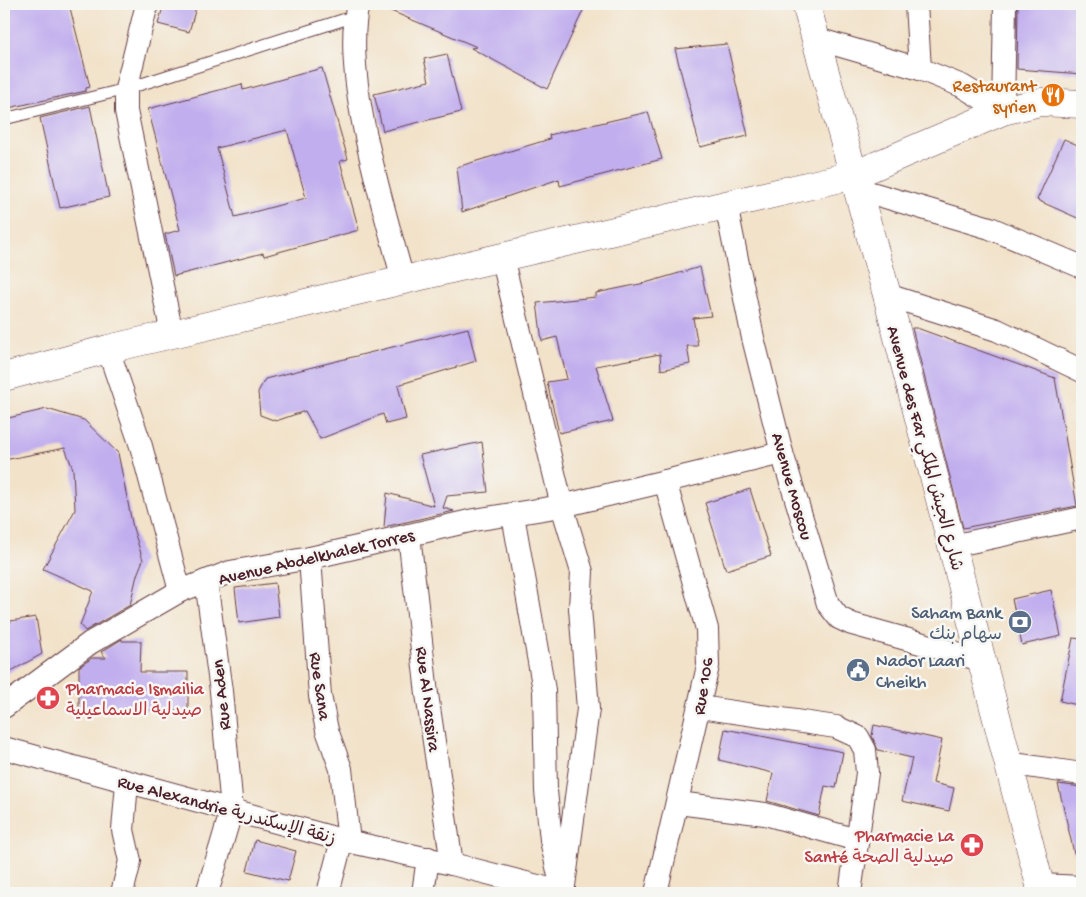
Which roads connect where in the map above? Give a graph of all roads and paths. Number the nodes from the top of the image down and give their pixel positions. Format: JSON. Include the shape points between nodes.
{"nodes":[{"id":1,"x":147,"y":4,"type":"edge"},
{"id":2,"x":806,"y":4,"type":"edge"},
{"id":3,"x":916,"y":4,"type":"edge"},
{"id":4,"x":1005,"y":4,"type":"edge"},
{"id":5,"x":357,"y":10,"type":"edge"},
{"id":6,"x":817,"y":39,"type":"junction"},
{"id":7,"x":920,"y":69,"type":"junction"},
{"id":8,"x":126,"y":89,"type":"junction"},
{"id":9,"x":1082,"y":104,"type":"edge"},
{"id":10,"x":1003,"y":111,"type":"junction"},
{"id":11,"x":4,"y":119,"type":"edge"},
{"id":12,"x":856,"y":182,"type":"junction"},
{"id":13,"x":726,"y":205,"type":"junction"},
{"id":14,"x":502,"y":257,"type":"junction"},
{"id":15,"x":1082,"y":267,"type":"edge"},
{"id":16,"x":403,"y":280,"type":"junction"},
{"id":17,"x":887,"y":295,"type":"junction"},
{"id":18,"x":172,"y":334,"type":"junction"},
{"id":19,"x":108,"y":349,"type":"junction"},
{"id":20,"x":1082,"y":371,"type":"edge"},
{"id":21,"x":4,"y":377,"type":"edge"},
{"id":22,"x":782,"y":453,"type":"junction"},
{"id":23,"x":665,"y":481,"type":"junction"},
{"id":24,"x":562,"y":506,"type":"junction"},
{"id":25,"x":513,"y":515,"type":"junction"},
{"id":26,"x":1082,"y":518,"type":"edge"},
{"id":27,"x":409,"y":535,"type":"junction"},
{"id":28,"x":952,"y":546,"type":"junction"},
{"id":29,"x":310,"y":558,"type":"junction"},
{"id":30,"x":206,"y":580,"type":"junction"},
{"id":31,"x":180,"y":591,"type":"junction"},
{"id":32,"x":981,"y":660,"type":"junction"},
{"id":33,"x":4,"y":707,"type":"edge"},
{"id":34,"x":700,"y":707,"type":"junction"},
{"id":35,"x":4,"y":748,"type":"edge"},
{"id":36,"x":1008,"y":763,"type":"junction"},
{"id":37,"x":1082,"y":774,"type":"edge"},
{"id":38,"x":127,"y":783,"type":"junction"},
{"id":39,"x":678,"y":803,"type":"junction"},
{"id":40,"x":232,"y":809,"type":"junction"},
{"id":41,"x":857,"y":840,"type":"junction"},
{"id":42,"x":346,"y":841,"type":"junction"},
{"id":43,"x":428,"y":858,"type":"junction"},
{"id":44,"x":452,"y":864,"type":"junction"},
{"id":45,"x":1082,"y":887,"type":"edge"},
{"id":46,"x":1040,"y":889,"type":"edge"},
{"id":47,"x":122,"y":893,"type":"edge"},
{"id":48,"x":207,"y":893,"type":"edge"},
{"id":49,"x":328,"y":893,"type":"edge"},
{"id":50,"x":423,"y":893,"type":"edge"},
{"id":51,"x":564,"y":893,"type":"edge"},
{"id":52,"x":656,"y":893,"type":"edge"},
{"id":53,"x":850,"y":893,"type":"edge"}],
"edges":[{"from":1,"to":8,"type":"street"},
{"from":2,"to":6,"type":"street","name":"Avenue des Far شارع الجيش الملكي"},
{"from":3,"to":7,"type":"street"},
{"from":4,"to":10,"type":"street"},
{"from":5,"to":8,"type":"lane"},
{"from":5,"to":16,"type":"street","via":[[353,54],[365,127]]},
{"from":6,"to":7,"type":"street"},
{"from":6,"to":12,"type":"street","name":"Avenue des Far شارع الجيش الملكي"},
{"from":7,"to":10,"type":"street","via":[[962,86]]},
{"from":8,"to":11,"type":"lane"},
{"from":8,"to":18,"type":"street","via":[[126,111]]},
{"from":9,"to":10,"type":"street","via":[[1040,102]]},
{"from":10,"to":12,"type":"street"},
{"from":12,"to":13,"type":"street"},
{"from":12,"to":15,"type":"street","via":[[990,228]]},
{"from":12,"to":17,"type":"street","name":"Avenue des Far شارع الجيش الملكي"},
{"from":13,"to":14,"type":"street"},
{"from":13,"to":22,"type":"street","name":"Avenue Moscou","via":[[753,338]]},
{"from":14,"to":16,"type":"street"},
{"from":14,"to":24,"type":"street"},
{"from":16,"to":18,"type":"street"},
{"from":17,"to":20,"type":"street","via":[[997,330]]},
{"from":17,"to":28,"type":"street","name":"Avenue des Far شارع الجيش الملكي"},
{"from":18,"to":19,"type":"street"},
{"from":19,"to":21,"type":"street"},
{"from":19,"to":31,"type":"street","via":[[141,446]]},
{"from":22,"to":23,"type":"street","name":"Avenue Abdelkhalek Torres"},
{"from":22,"to":32,"type":"street","name":"Avenue Moscou","via":[[828,604],[839,618]]},
{"from":23,"to":24,"type":"street","name":"Avenue Abdelkhalek Torres"},
{"from":23,"to":34,"type":"street","name":"Rue 106","via":[[707,629],[708,666]]},
{"from":24,"to":25,"type":"street","name":"Avenue Abdelkhalek Torres"},
{"from":24,"to":51,"type":"street","via":[[582,572],[580,608],[588,709]]},
{"from":25,"to":27,"type":"street","name":"Avenue Abdelkhalek Torres"},
{"from":25,"to":51,"type":"street","via":[[544,690],[546,791],[551,840]]},
{"from":26,"to":28,"type":"street"},
{"from":27,"to":29,"type":"street","name":"Avenue Abdelkhalek Torres"},
{"from":27,"to":44,"type":"street","name":"Rue Al Nassira","via":[[427,694]]},
{"from":28,"to":32,"type":"street","name":"Avenue des Far شارع الجيش الملكي"},
{"from":29,"to":30,"type":"street","name":"Avenue Abdelkhalek Torres","via":[[230,572]]},
{"from":29,"to":42,"type":"street","name":"Rue Sana","via":[[320,696],[341,769]]},
{"from":30,"to":31,"type":"street","name":"Avenue Abdelkhalek Torres"},
{"from":30,"to":40,"type":"street","name":"Rue Aden"},
{"from":31,"to":33,"type":"street","name":"Avenue Abdelkhalek Torres","via":[[90,643]]},
{"from":32,"to":36,"type":"street","name":"Avenue des Far شارع الجيش الملكي"},
{"from":34,"to":39,"type":"street","name":"Rue 106"},
{"from":34,"to":41,"type":"street","via":[[836,727],[858,737],[868,773]]},
{"from":35,"to":38,"type":"street","name":"Rue Alexandrie زنقة الإسكندرية"},
{"from":36,"to":37,"type":"street"},
{"from":36,"to":46,"type":"street","name":"Avenue des Far شارع الجيش الملكي"},
{"from":38,"to":40,"type":"street","name":"Rue Alexandrie زنقة الإسكندرية"},
{"from":38,"to":47,"type":"street","via":[[123,830],[130,861]]},
{"from":39,"to":41,"type":"street","via":[[765,814]]},
{"from":39,"to":52,"type":"street","name":"Rue 106"},
{"from":40,"to":42,"type":"street","name":"Rue Alexandrie زنقة الإسكندرية"},
{"from":40,"to":48,"type":"street"},
{"from":41,"to":53,"type":"street"},
{"from":42,"to":43,"type":"street","name":"Rue Alexandrie زنقة الإسكندرية"},
{"from":42,"to":49,"type":"street"},
{"from":43,"to":44,"type":"street","name":"Rue Alexandrie زنقة الإسكندرية"},
{"from":43,"to":50,"type":"street"},
{"from":44,"to":51,"type":"street","name":"Rue Alexandrie زنقة الإسكندرية"},
{"from":45,"to":46,"type":"street"}]}
